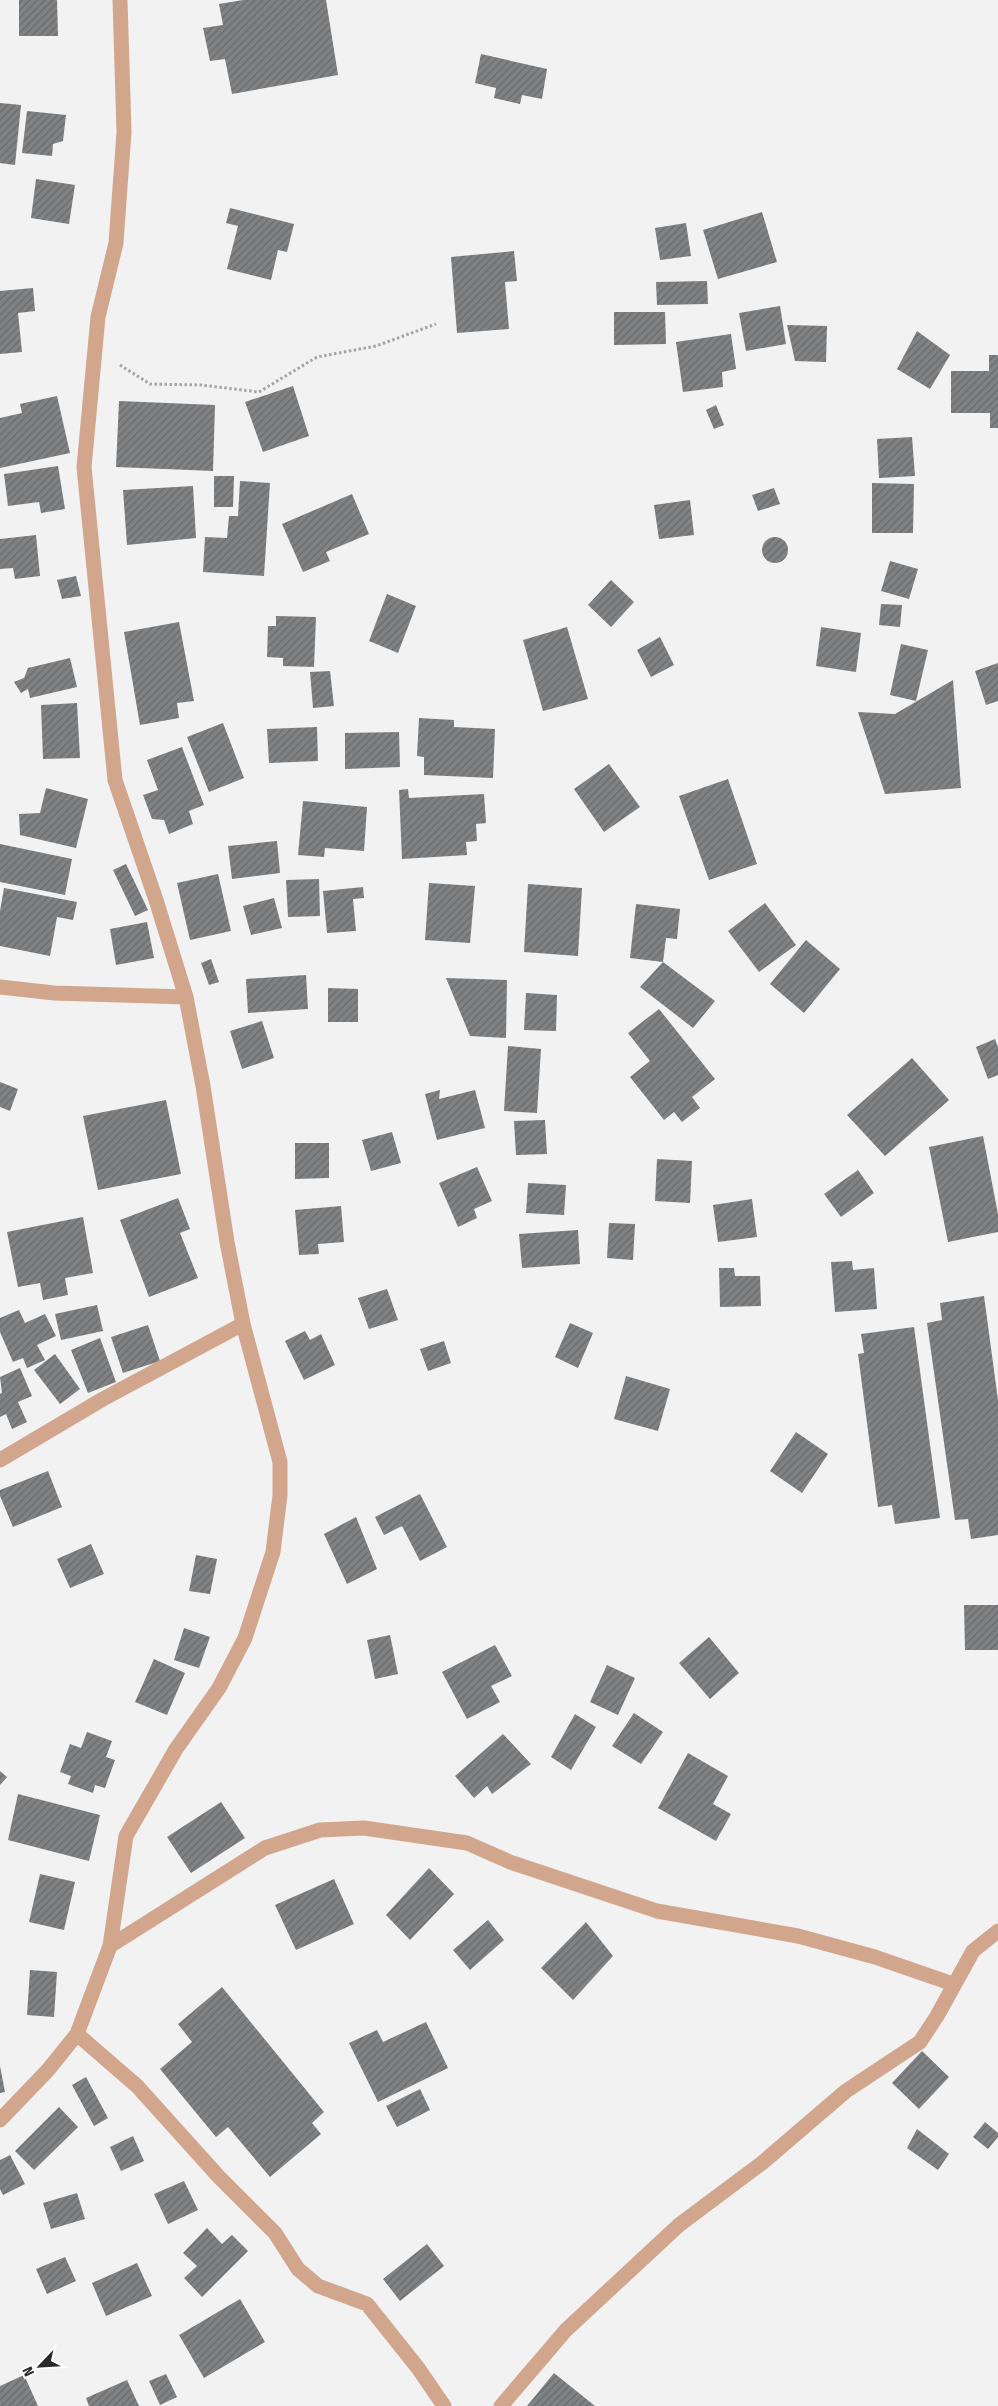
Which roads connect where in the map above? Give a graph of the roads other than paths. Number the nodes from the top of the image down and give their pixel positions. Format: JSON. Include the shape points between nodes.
{"nodes":[{"id":1,"x":120,"y":0,"type":"edge"},
{"id":2,"x":0,"y":987,"type":"edge"},
{"id":3,"x":186,"y":997,"type":"junction"},
{"id":4,"x":243,"y":1324,"type":"junction"},
{"id":5,"x":0,"y":1460,"type":"edge"},
{"id":6,"x":998,"y":1930,"type":"edge"},
{"id":7,"x":110,"y":1946,"type":"junction"},
{"id":8,"x":953,"y":1984,"type":"junction"},
{"id":9,"x":76,"y":2034,"type":"junction"},
{"id":10,"x":0,"y":2120,"type":"edge"},
{"id":11,"x":444,"y":2406,"type":"edge"},
{"id":12,"x":501,"y":2406,"type":"edge"}],
"edges":[{"from":1,"to":3,"type":"street","via":[[124,132],[116,243],[98,318],[84,467],[115,780]]},
{"from":2,"to":3,"type":"street","via":[[54,993]]},
{"from":3,"to":4,"type":"street"},
{"from":4,"to":5,"type":"street"},
{"from":4,"to":7,"type":"street","via":[[280,1462],[280,1495],[273,1552],[244,1638],[219,1688],[176,1749],[126,1836]]},
{"from":6,"to":8,"type":"street","via":[[973,1951]]},
{"from":7,"to":8,"type":"street","via":[[266,1848],[320,1830],[364,1828],[466,1843],[510,1862],[657,1910],[798,1936],[875,1957]]},
{"from":7,"to":9,"type":"street"},
{"from":8,"to":12,"type":"street","via":[[920,2042],[846,2091],[762,2163],[680,2225],[566,2330]]},
{"from":9,"to":10,"type":"street","via":[[48,2070]]},
{"from":9,"to":11,"type":"street","via":[[137,2086],[275,2233],[298,2269],[318,2286],[367,2304]]}]}
